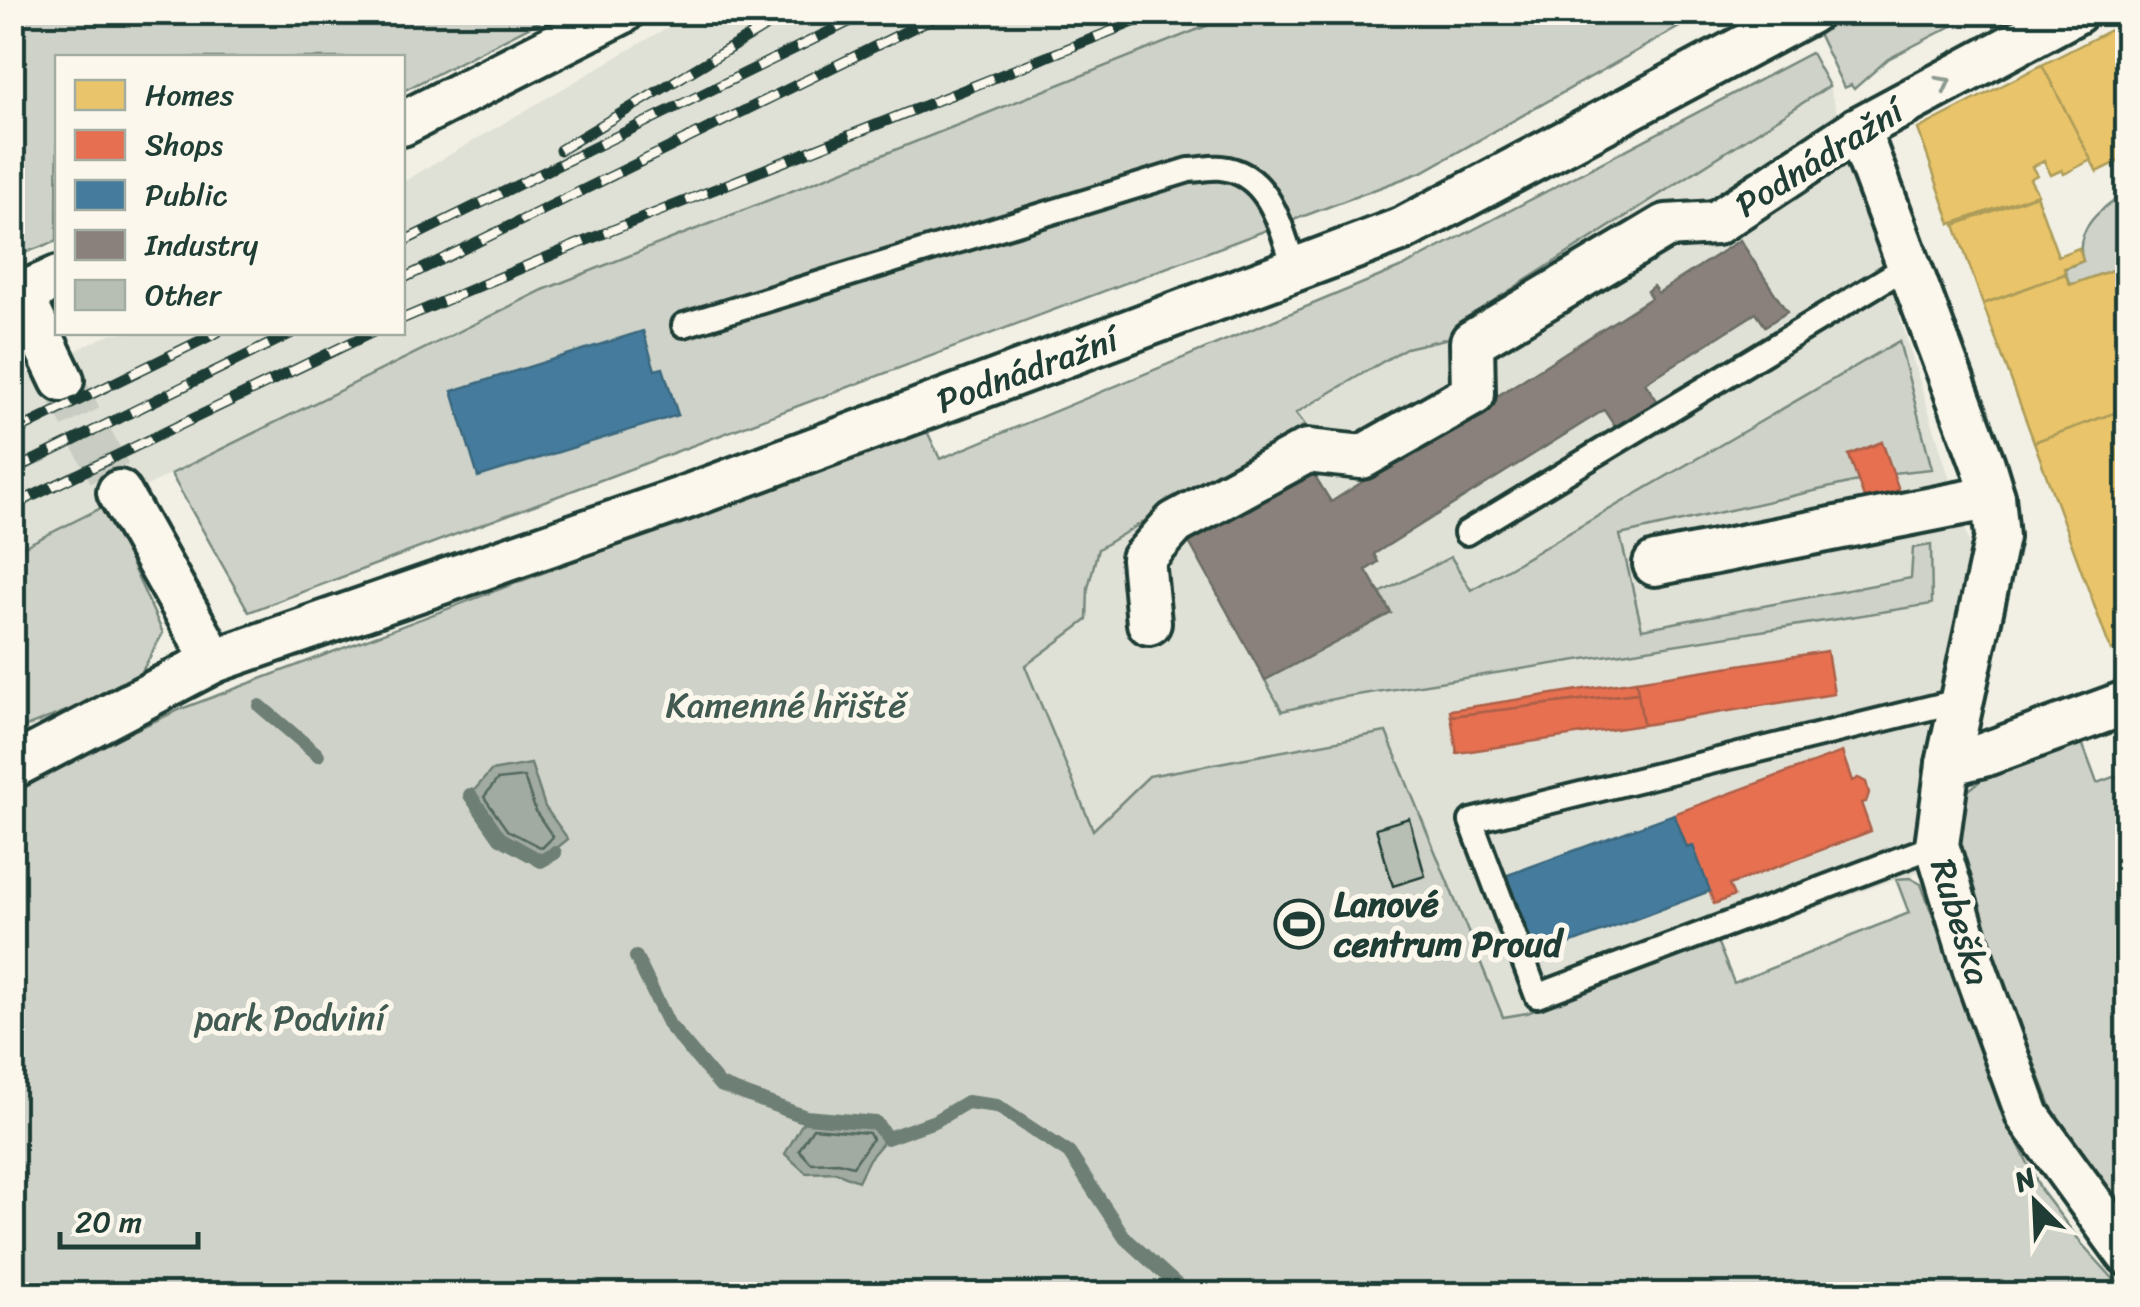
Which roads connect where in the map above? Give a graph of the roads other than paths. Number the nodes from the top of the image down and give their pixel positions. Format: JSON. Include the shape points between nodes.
{"nodes":[{"id":1,"x":622,"y":12,"type":"edge"},
{"id":2,"x":1810,"y":12,"type":"edge"},
{"id":3,"x":2076,"y":12,"type":"edge"},
{"id":4,"x":405,"y":122,"type":"edge"},
{"id":5,"x":1858,"y":129,"type":"junction"},
{"id":6,"x":1909,"y":265,"type":"junction"},
{"id":7,"x":1296,"y":269,"type":"junction"},
{"id":8,"x":30,"y":286,"type":"edge"},
{"id":9,"x":684,"y":326,"type":"dead end"},
{"id":10,"x":62,"y":380,"type":"tunnel mouth"},
{"id":11,"x":119,"y":492,"type":"tunnel mouth"},
{"id":12,"x":1993,"y":497,"type":"junction"},
{"id":13,"x":1466,"y":533,"type":"dead end"},
{"id":14,"x":1656,"y":564,"type":"dead end"},
{"id":15,"x":1148,"y":623,"type":"dead end"},
{"id":16,"x":214,"y":661,"type":"junction"},
{"id":17,"x":1962,"y":700,"type":"junction"},
{"id":18,"x":2128,"y":702,"type":"edge"},
{"id":19,"x":1948,"y":764,"type":"junction"},
{"id":20,"x":12,"y":767,"type":"edge"},
{"id":21,"x":1937,"y":844,"type":"junction"},
{"id":22,"x":2128,"y":1254,"type":"edge"}],
"edges":[{"from":1,"to":4,"type":"street"},
{"from":2,"to":7,"type":"street","name":"Podnádražní","via":[[1404,229]]},
{"from":5,"to":3,"type":"street","name":"Podnádražní","one_way":true},
{"from":5,"to":6,"type":"street","name":"Rubeška"},
{"from":5,"to":15,"type":"street","name":"Podnádražní","via":[[1716,223],[1666,226],[1472,342],[1473,394],[1362,457],[1307,451],[1175,523],[1143,559]]},
{"from":6,"to":12,"type":"street","name":"Rubeška"},
{"from":6,"to":13,"type":"lane"},
{"from":7,"to":9,"type":"lane","via":[[1270,201],[1253,179],[1222,168],[1190,170]]},
{"from":7,"to":16,"type":"street","name":"Podnádražní","via":[[681,499]]},
{"from":8,"to":10,"type":"street"},
{"from":11,"to":16,"type":"street"},
{"from":12,"to":14,"type":"street"},
{"from":12,"to":17,"type":"street","name":"Rubeška","via":[[1998,537]]},
{"from":16,"to":20,"type":"street","name":"Podnádražní"},
{"from":17,"to":19,"type":"street","name":"Rubeška"},
{"from":17,"to":21,"type":"lane","via":[[1471,820],[1536,996]]},
{"from":18,"to":19,"type":"street"},
{"from":19,"to":21,"type":"street","name":"Rubeška"},
{"from":21,"to":22,"type":"street","name":"Rubeška","via":[[2028,1116]]}]}
